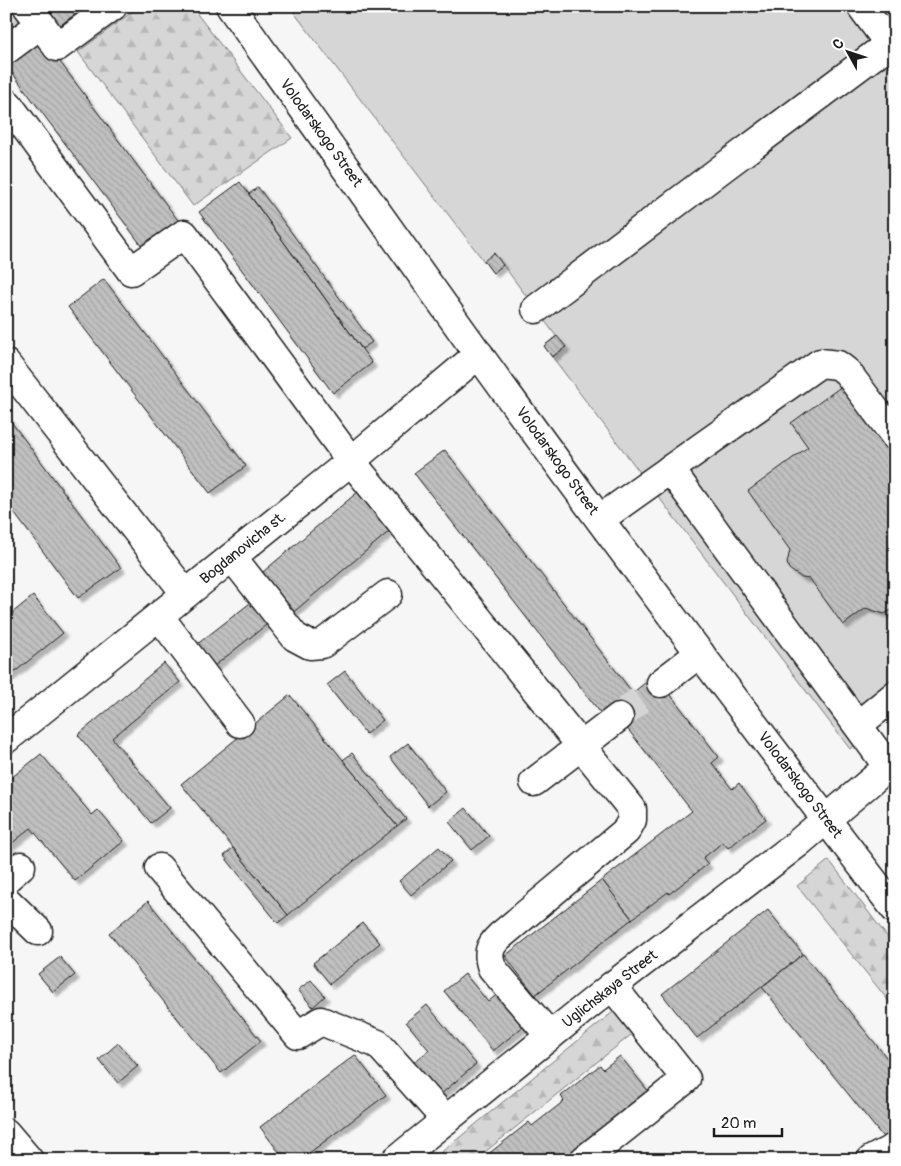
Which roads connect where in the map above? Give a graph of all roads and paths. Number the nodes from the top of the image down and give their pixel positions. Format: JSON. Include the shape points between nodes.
{"nodes":[{"id":1,"x":113,"y":6,"type":"edge"},
{"id":2,"x":230,"y":6,"type":"edge"},
{"id":3,"x":862,"y":6,"type":"edge"},
{"id":4,"x":34,"y":15,"type":"edge"},
{"id":5,"x":892,"y":48,"type":"edge"},
{"id":6,"x":6,"y":50,"type":"edge"},
{"id":7,"x":7,"y":104,"type":"edge"},
{"id":8,"x":536,"y":309,"type":"dead end"},
{"id":9,"x":479,"y":354,"type":"junction"},
{"id":10,"x":6,"y":364,"type":"edge"},
{"id":11,"x":895,"y":436,"type":"edge"},
{"id":12,"x":351,"y":461,"type":"junction"},
{"id":13,"x":670,"y":469,"type":"junction"},
{"id":14,"x":600,"y":519,"type":"junction"},
{"id":15,"x":232,"y":557,"type":"junction"},
{"id":16,"x":186,"y":594,"type":"junction"},
{"id":17,"x":388,"y":594,"type":"dead end"},
{"id":18,"x":159,"y":616,"type":"junction"},
{"id":19,"x":700,"y":653,"type":"junction"},
{"id":20,"x":661,"y":683,"type":"tunnel mouth"},
{"id":21,"x":895,"y":695,"type":"edge"},
{"id":22,"x":618,"y":716,"type":"tunnel mouth"},
{"id":23,"x":240,"y":723,"type":"dead end"},
{"id":24,"x":858,"y":725,"type":"junction"},
{"id":25,"x":6,"y":739,"type":"edge"},
{"id":26,"x":581,"y":746,"type":"junction"},
{"id":27,"x":891,"y":764,"type":"edge"},
{"id":28,"x":534,"y":782,"type":"dead end"},
{"id":29,"x":825,"y":820,"type":"junction"},
{"id":30,"x":159,"y":868,"type":"dead end"},
{"id":31,"x":6,"y":900,"type":"edge"},
{"id":32,"x":895,"y":909,"type":"edge"},
{"id":33,"x":38,"y":931,"type":"dead end"},
{"id":34,"x":612,"y":986,"type":"junction"},
{"id":35,"x":550,"y":1036,"type":"junction"},
{"id":36,"x":446,"y":1120,"type":"junction"},
{"id":37,"x":6,"y":1133,"type":"edge"},
{"id":38,"x":29,"y":1160,"type":"edge"},
{"id":39,"x":396,"y":1160,"type":"edge"},
{"id":40,"x":584,"y":1160,"type":"edge"}],
"edges":[{"from":1,"to":4,"type":"street","via":[[58,47]]},
{"from":2,"to":9,"type":"street","name":"Volodarskogo Street"},
{"from":3,"to":5,"type":"street"},
{"from":4,"to":6,"type":"street"},
{"from":5,"to":8,"type":"street","via":[[728,164]]},
{"from":7,"to":12,"type":"street","via":[[131,271],[184,234]]},
{"from":9,"to":12,"type":"street","name":"Bogdanovicha st."},
{"from":9,"to":14,"type":"street","name":"Volodarskogo Street"},
{"from":10,"to":16,"type":"street"},
{"from":11,"to":13,"type":"street","via":[[847,372],[838,365],[820,363]]},
{"from":12,"to":15,"type":"street","name":"Bogdanovicha st."},
{"from":12,"to":26,"type":"street"},
{"from":13,"to":14,"type":"street"},
{"from":13,"to":24,"type":"street"},
{"from":14,"to":19,"type":"street","name":"Volodarskogo Street"},
{"from":15,"to":16,"type":"street","name":"Bogdanovicha st."},
{"from":15,"to":17,"type":"street","via":[[295,637],[310,645],[322,644]]},
{"from":16,"to":18,"type":"street","name":"Bogdanovicha st."},
{"from":18,"to":23,"type":"street"},
{"from":18,"to":25,"type":"street","name":"Bogdanovicha st."},
{"from":19,"to":20,"type":"street"},
{"from":19,"to":29,"type":"street","name":"Volodarskogo Street"},
{"from":21,"to":24,"type":"street"},
{"from":22,"to":26,"type":"street"},
{"from":24,"to":27,"type":"street"},
{"from":26,"to":28,"type":"street"},
{"from":26,"to":35,"type":"street","via":[[632,809],[630,825],[500,936],[489,951],[492,968]]},
{"from":27,"to":29,"type":"street","name":"Uglichskaya Street"},
{"from":29,"to":32,"type":"street","name":"Volodarskogo Street"},
{"from":29,"to":34,"type":"street","name":"Uglichskaya Street"},
{"from":30,"to":36,"type":"street","via":[[298,1035],[321,1021],[378,1044]]},
{"from":31,"to":33,"type":"street"},
{"from":34,"to":35,"type":"street","name":"Uglichskaya Street"},
{"from":34,"to":40,"type":"street","via":[[686,1078]]},
{"from":35,"to":36,"type":"street","name":"Uglichskaya Street"},
{"from":36,"to":39,"type":"street","name":"Uglichskaya Street"},
{"from":37,"to":38,"type":"street"}]}
